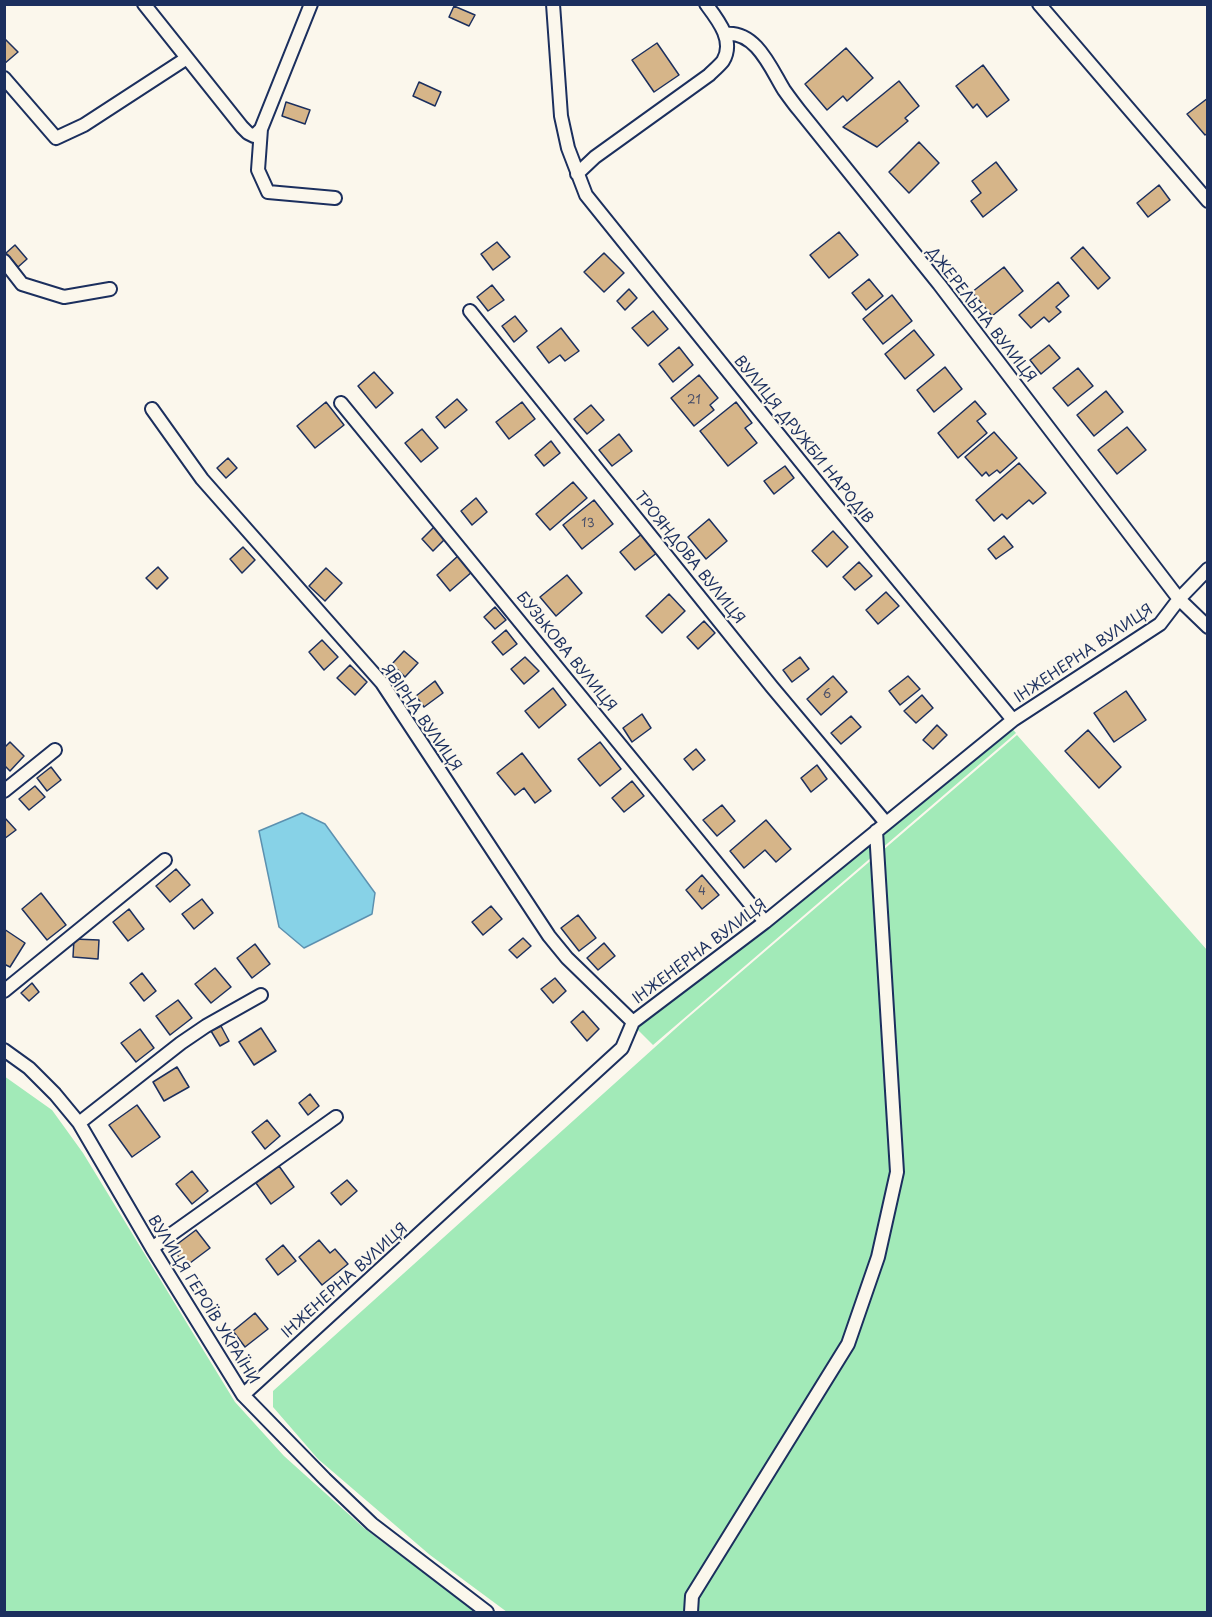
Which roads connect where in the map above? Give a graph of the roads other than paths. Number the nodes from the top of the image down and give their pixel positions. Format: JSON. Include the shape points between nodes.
{"nodes":[{"id":1,"x":144,"y":4,"type":"edge"},
{"id":2,"x":311,"y":4,"type":"edge"},
{"id":3,"x":554,"y":4,"type":"edge"},
{"id":4,"x":706,"y":4,"type":"edge"},
{"id":5,"x":1039,"y":4,"type":"edge"},
{"id":6,"x":725,"y":34,"type":"junction"},
{"id":7,"x":187,"y":58,"type":"junction"},
{"id":8,"x":4,"y":78,"type":"edge"},
{"id":9,"x":261,"y":129,"type":"junction"},
{"id":10,"x":577,"y":174,"type":"junction"},
{"id":11,"x":335,"y":198,"type":"dead end"},
{"id":12,"x":1208,"y":201,"type":"edge"},
{"id":13,"x":4,"y":261,"type":"edge"},
{"id":14,"x":110,"y":289,"type":"dead end"},
{"id":15,"x":470,"y":311,"type":"dead end"},
{"id":16,"x":341,"y":403,"type":"dead end"},
{"id":17,"x":152,"y":409,"type":"dead end"},
{"id":18,"x":1208,"y":569,"type":"edge"},
{"id":19,"x":1179,"y":599,"type":"junction"},
{"id":20,"x":1208,"y":627,"type":"edge"},
{"id":21,"x":1013,"y":720,"type":"junction"},
{"id":22,"x":55,"y":750,"type":"dead end"},
{"id":23,"x":4,"y":791,"type":"edge"},
{"id":24,"x":881,"y":827,"type":"junction"},
{"id":25,"x":165,"y":860,"type":"dead end"},
{"id":26,"x":765,"y":922,"type":"junction"},
{"id":27,"x":4,"y":991,"type":"edge"},
{"id":28,"x":261,"y":995,"type":"dead end"},
{"id":29,"x":633,"y":1022,"type":"junction"},
{"id":30,"x":4,"y":1050,"type":"edge"},
{"id":31,"x":336,"y":1117,"type":"dead end"},
{"id":32,"x":79,"y":1123,"type":"junction"},
{"id":33,"x":152,"y":1248,"type":"junction"},
{"id":34,"x":243,"y":1395,"type":"junction"},
{"id":35,"x":487,"y":1612,"type":"edge"},
{"id":36,"x":691,"y":1612,"type":"edge"}],
"edges":[{"from":1,"to":7,"type":"street"},
{"from":2,"to":9,"type":"street"},
{"from":3,"to":10,"type":"street","name":"ВУЛИЦЯ ДРУЖБИ НАРОДІВ","via":[[561,116]]},
{"from":4,"to":6,"type":"street"},
{"from":5,"to":12,"type":"street"},
{"from":6,"to":10,"type":"street","via":[[728,47],[723,61],[709,75]]},
{"from":6,"to":19,"type":"street","name":"ДЖЕРЕЛЬНА ВУЛИЦЯ","via":[[743,36],[762,52],[799,110],[939,284]]},
{"from":7,"to":8,"type":"street","via":[[56,138]]},
{"from":7,"to":9,"type":"street","via":[[248,133],[254,136]]},
{"from":9,"to":11,"type":"street","via":[[258,170],[268,192]]},
{"from":10,"to":21,"type":"street","name":"ВУЛИЦЯ ДРУЖБИ НАРОДІВ","via":[[586,195]]},
{"from":13,"to":14,"type":"street","via":[[22,284],[64,297]]},
{"from":15,"to":24,"type":"street","name":"ТРОЯНДОВА ВУЛИЦЯ"},
{"from":16,"to":26,"type":"street","name":"БУЗЬКОВА ВУЛИЦЯ"},
{"from":17,"to":29,"type":"street","name":"ЯВІРНА ВУЛИЦЯ","via":[[202,479],[382,683],[549,936]]},
{"from":18,"to":19,"type":"street","name":"ІНЖЕНЕРНА ВУЛИЦЯ"},
{"from":19,"to":20,"type":"street","name":"ДЖЕРЕЛЬНА ВУЛИЦЯ"},
{"from":19,"to":21,"type":"street","name":"ІНЖЕНЕРНА ВУЛИЦЯ","via":[[1160,624]]},
{"from":21,"to":24,"type":"street","name":"ІНЖЕНЕРНА ВУЛИЦЯ"},
{"from":22,"to":23,"type":"street"},
{"from":24,"to":26,"type":"street","name":"ІНЖЕНЕРНА ВУЛИЦЯ"},
{"from":24,"to":36,"type":"street","via":[[897,1172],[878,1257],[848,1344],[692,1596]]},
{"from":25,"to":27,"type":"street"},
{"from":26,"to":29,"type":"street","name":"ІНЖЕНЕРНА ВУЛИЦЯ"},
{"from":28,"to":32,"type":"street","via":[[190,1038]]},
{"from":29,"to":34,"type":"street","name":"ІНЖЕНЕРНА ВУЛИЦЯ","via":[[622,1048]]},
{"from":30,"to":32,"type":"street","name":"ВУЛИЦЯ ГЕРОЇВ УКРАЇНИ","via":[[29,1068]]},
{"from":31,"to":33,"type":"street"},
{"from":32,"to":33,"type":"street","name":"ВУЛИЦЯ ГЕРОЇВ УКРАЇНИ"},
{"from":33,"to":34,"type":"street","name":"ВУЛИЦЯ ГЕРОЇВ УКРАЇНИ"},
{"from":34,"to":35,"type":"street","name":"ВУЛИЦЯ ГЕРОЇВ УКРАЇНИ","via":[[372,1524]]}]}
